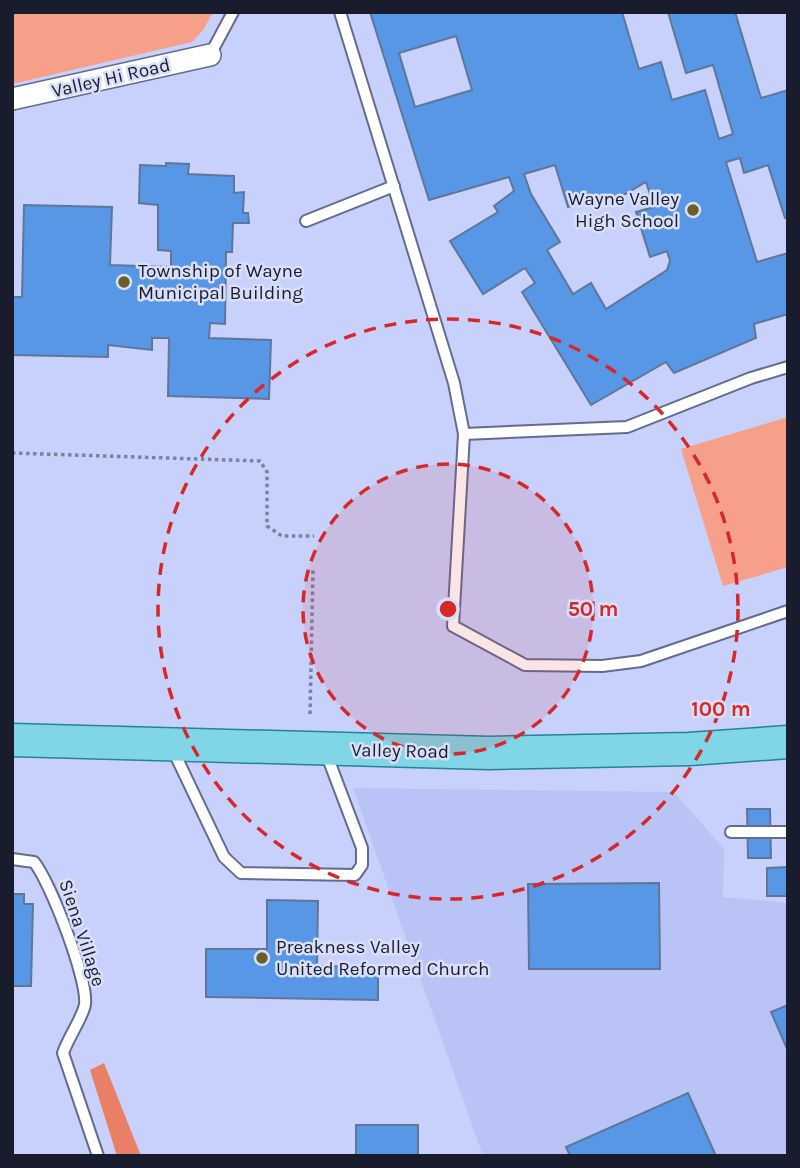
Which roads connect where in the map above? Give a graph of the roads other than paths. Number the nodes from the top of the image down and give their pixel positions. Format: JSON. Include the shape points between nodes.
{"nodes":[{"id":1,"x":233,"y":12,"type":"edge"},
{"id":2,"x":340,"y":12,"type":"edge"},
{"id":3,"x":210,"y":55,"type":"joint"},
{"id":4,"x":12,"y":99,"type":"edge"},
{"id":5,"x":394,"y":186,"type":"junction"},
{"id":6,"x":306,"y":220,"type":"dead end"},
{"id":7,"x":788,"y":367,"type":"edge"},
{"id":8,"x":464,"y":434,"type":"junction"},
{"id":9,"x":787,"y":611,"type":"edge"},
{"id":10,"x":12,"y":740,"type":"edge"},
{"id":11,"x":788,"y":742,"type":"edge"},
{"id":12,"x":171,"y":745,"type":"junction"},
{"id":13,"x":324,"y":749,"type":"junction"},
{"id":14,"x":731,"y":832,"type":"dead end"},
{"id":15,"x":787,"y":832,"type":"edge"},
{"id":16,"x":12,"y":859,"type":"edge"},
{"id":17,"x":99,"y":1156,"type":"edge"}],
"edges":[{"from":1,"to":3,"type":"lane"},
{"from":2,"to":5,"type":"lane"},
{"from":3,"to":4,"type":"street","name":"Valley Hi Road"},
{"from":5,"to":6,"type":"lane"},
{"from":5,"to":8,"type":"lane","via":[[454,383]]},
{"from":7,"to":8,"type":"lane","via":[[627,427]]},
{"from":8,"to":9,"type":"lane","via":[[453,626],[525,665],[602,666],[653,658]]},
{"from":10,"to":12,"type":"main road","name":"Valley Road"},
{"from":11,"to":13,"type":"main road","name":"Valley Road","via":[[489,753]]},
{"from":12,"to":13,"type":"main road","name":"Valley Road"},
{"from":12,"to":13,"type":"lane","via":[[223,857],[241,873],[355,875],[362,864],[362,848]]},
{"from":14,"to":15,"type":"lane"},
{"from":16,"to":17,"type":"lane","name":"Siena Village","via":[[34,862],[45,876],[78,968],[86,1002],[63,1053]]}]}
